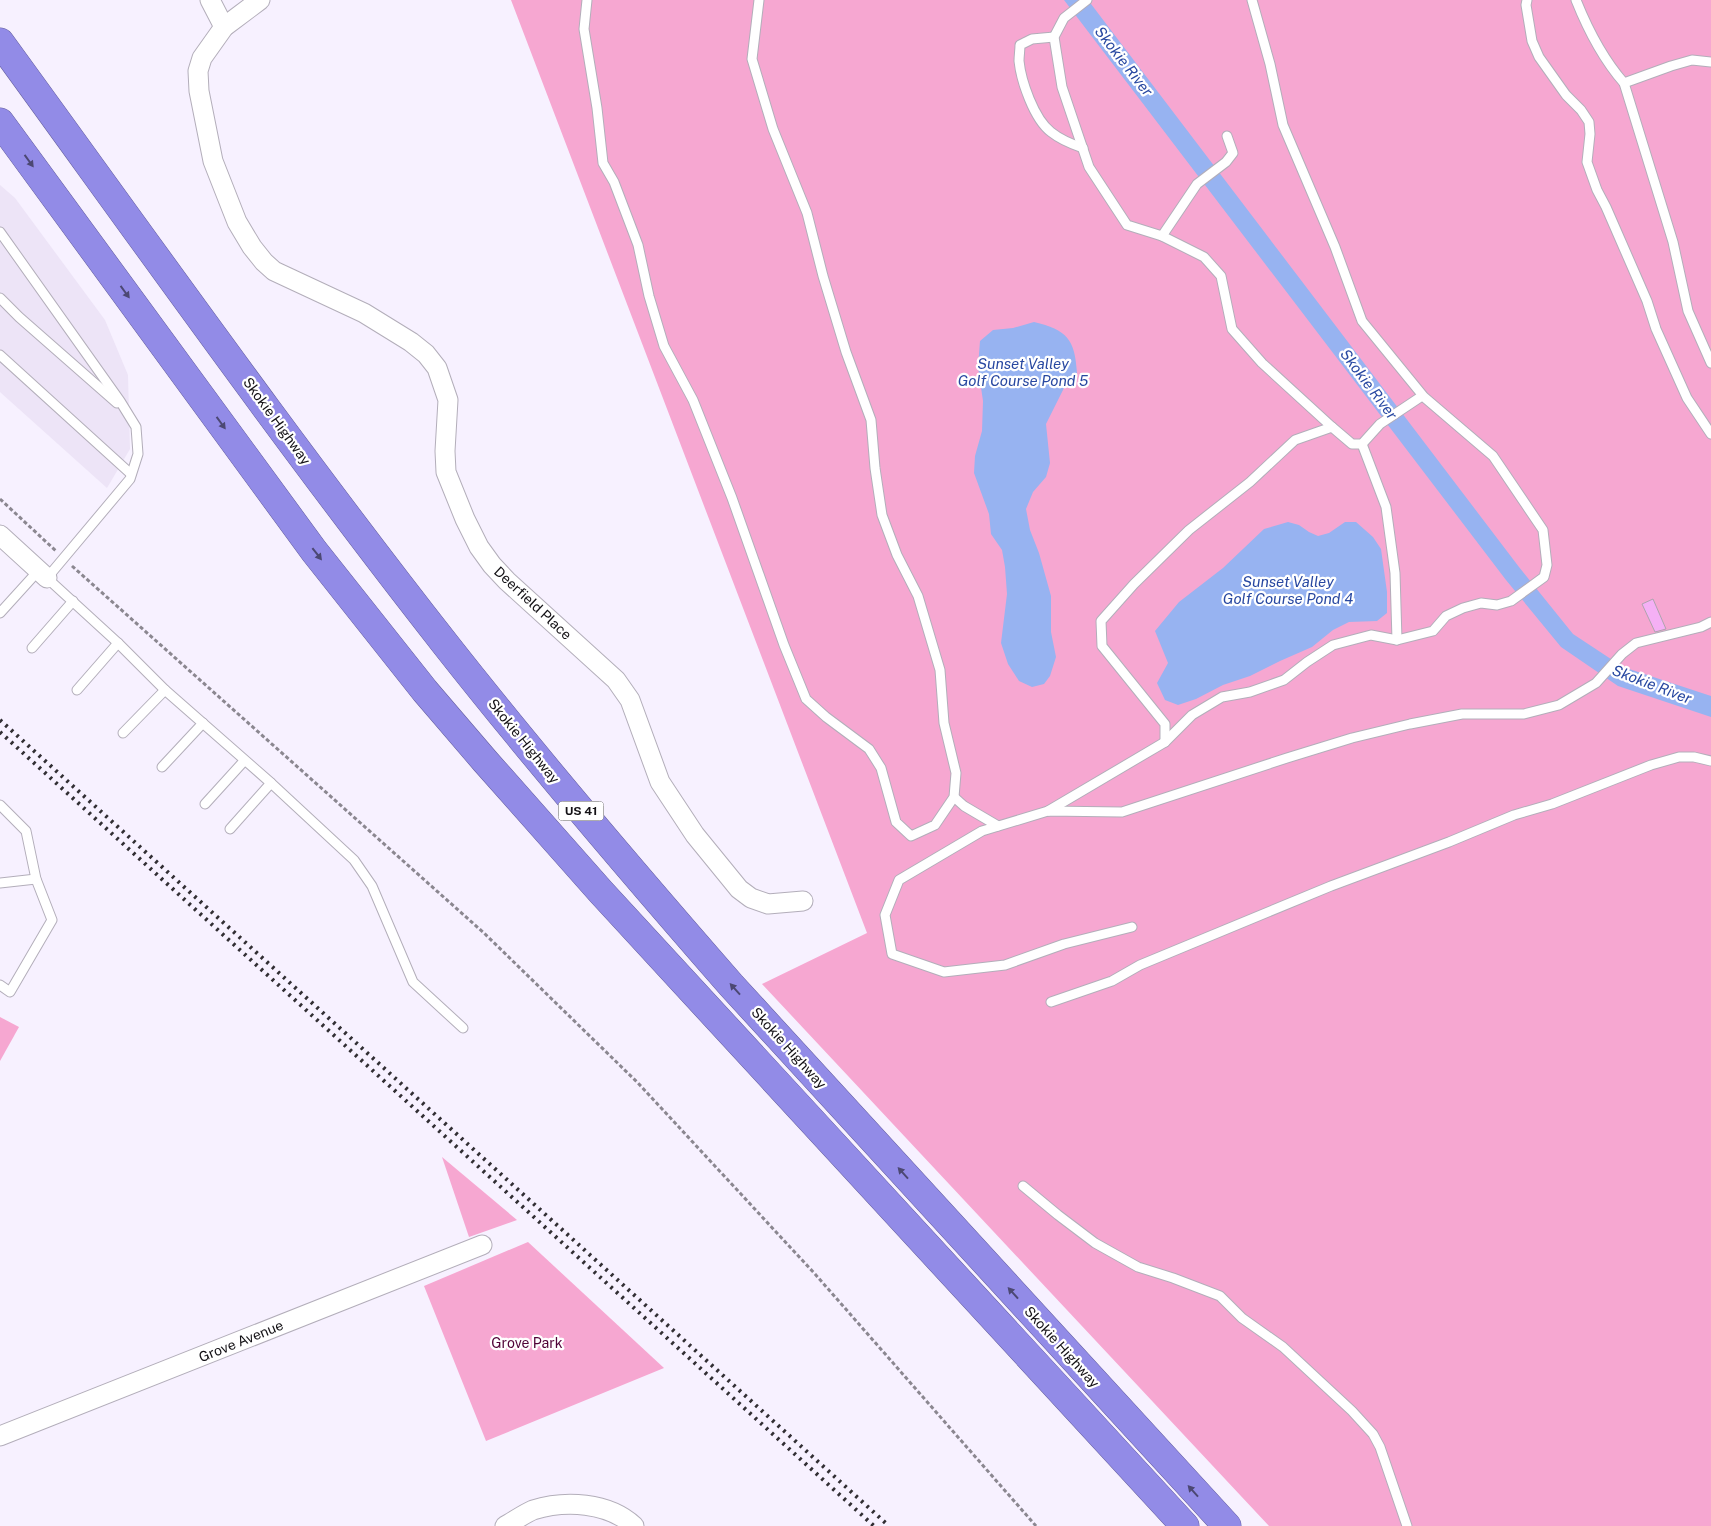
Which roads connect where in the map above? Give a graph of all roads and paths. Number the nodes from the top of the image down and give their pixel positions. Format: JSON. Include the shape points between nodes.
{"nodes":[{"id":1,"x":210,"y":0,"type":"edge"},
{"id":2,"x":260,"y":0,"type":"edge"},
{"id":3,"x":587,"y":0,"type":"edge"},
{"id":4,"x":759,"y":0,"type":"edge"},
{"id":5,"x":1086,"y":0,"type":"edge"},
{"id":6,"x":1252,"y":0,"type":"edge"},
{"id":7,"x":1527,"y":0,"type":"edge"},
{"id":8,"x":1576,"y":0,"type":"edge"},
{"id":9,"x":224,"y":27,"type":"junction"},
{"id":10,"x":1054,"y":38,"type":"junction"},
{"id":11,"x":0,"y":42,"type":"edge"},
{"id":12,"x":1711,"y":62,"type":"edge"},
{"id":13,"x":1624,"y":83,"type":"junction"},
{"id":14,"x":0,"y":122,"type":"edge"},
{"id":15,"x":1227,"y":136,"type":"dead end"},
{"id":16,"x":1083,"y":148,"type":"junction"},
{"id":17,"x":0,"y":232,"type":"edge"},
{"id":18,"x":1162,"y":236,"type":"junction"},
{"id":19,"x":0,"y":298,"type":"edge"},
{"id":20,"x":0,"y":355,"type":"edge"},
{"id":21,"x":1711,"y":363,"type":"edge"},
{"id":22,"x":1422,"y":396,"type":"junction"},
{"id":23,"x":125,"y":410,"type":"junction"},
{"id":24,"x":1332,"y":427,"type":"junction"},
{"id":25,"x":1711,"y":434,"type":"edge"},
{"id":26,"x":1362,"y":444,"type":"junction"},
{"id":27,"x":131,"y":474,"type":"junction"},
{"id":28,"x":0,"y":499,"type":"edge"},
{"id":29,"x":0,"y":535,"type":"edge"},
{"id":30,"x":64,"y":559,"type":"junction"},
{"id":31,"x":43,"y":574,"type":"junction"},
{"id":32,"x":73,"y":602,"type":"junction"},
{"id":33,"x":0,"y":613,"type":"edge"},
{"id":34,"x":1711,"y":622,"type":"edge"},
{"id":35,"x":1397,"y":640,"type":"junction"},
{"id":36,"x":118,"y":643,"type":"junction"},
{"id":37,"x":32,"y":648,"type":"dead end"},
{"id":38,"x":77,"y":690,"type":"dead end"},
{"id":39,"x":164,"y":690,"type":"junction"},
{"id":40,"x":202,"y":723,"type":"junction"},
{"id":41,"x":123,"y":733,"type":"dead end"},
{"id":42,"x":1164,"y":742,"type":"junction"},
{"id":43,"x":244,"y":761,"type":"junction"},
{"id":44,"x":1711,"y":761,"type":"edge"},
{"id":45,"x":162,"y":768,"type":"dead end"},
{"id":46,"x":271,"y":783,"type":"junction"},
{"id":47,"x":954,"y":797,"type":"junction"},
{"id":48,"x":205,"y":804,"type":"dead end"},
{"id":49,"x":0,"y":805,"type":"edge"},
{"id":50,"x":1048,"y":811,"type":"junction"},
{"id":51,"x":998,"y":826,"type":"junction"},
{"id":52,"x":230,"y":829,"type":"dead end"},
{"id":53,"x":36,"y":879,"type":"junction"},
{"id":54,"x":0,"y":883,"type":"edge"},
{"id":55,"x":803,"y":901,"type":"dead end"},
{"id":56,"x":1132,"y":927,"type":"dead end"},
{"id":57,"x":0,"y":985,"type":"edge"},
{"id":58,"x":1051,"y":1002,"type":"dead end"},
{"id":59,"x":463,"y":1028,"type":"dead end"},
{"id":60,"x":1023,"y":1186,"type":"dead end"},
{"id":61,"x":482,"y":1245,"type":"dead end"},
{"id":62,"x":0,"y":1436,"type":"edge"},
{"id":63,"x":506,"y":1526,"type":"edge"},
{"id":64,"x":634,"y":1526,"type":"edge"},
{"id":65,"x":1036,"y":1526,"type":"edge"},
{"id":66,"x":1185,"y":1526,"type":"edge"},
{"id":67,"x":1227,"y":1526,"type":"edge"},
{"id":68,"x":1407,"y":1526,"type":"edge"}],
"edges":[{"from":1,"to":9,"type":"street"},
{"from":2,"to":9,"type":"street","name":"Deerfield Place"},
{"from":3,"to":47,"type":"lane","via":[[584,28],[602,163],[614,182],[638,245],[664,346],[693,400],[806,699],[869,749],[881,768],[896,822],[911,836],[935,825]]},
{"from":4,"to":47,"type":"lane","via":[[752,59],[773,129],[807,213],[843,343],[872,420],[882,515],[897,555],[918,596],[940,670],[944,723],[956,773]]},
{"from":5,"to":10,"type":"lane","via":[[1064,18]]},
{"from":6,"to":22,"type":"lane","via":[[1283,124],[1362,321]]},
{"from":7,"to":25,"type":"lane","via":[[1532,41],[1549,72],[1589,122],[1587,162],[1597,190],[1687,398]]},
{"from":8,"to":13,"type":"lane","via":[[1609,66]]},
{"from":9,"to":55,"type":"street","name":"Deerfield Place","via":[[202,58],[198,91],[213,161],[237,222],[252,247],[274,271],[364,313],[426,354],[437,368],[448,400],[446,472],[479,547],[507,581],[616,680],[630,700],[660,782],[695,836],[739,889],[750,898],[768,904]]},
{"from":10,"to":16,"type":"lane","via":[[1062,87]]},
{"from":10,"to":16,"type":"lane","via":[[1032,38],[1020,45],[1019,60],[1026,92],[1049,131]]},
{"from":67,"to":11,"type":"highway","name":"Skokie Highway","number":"US 41","one_way":true,"via":[[738,993],[550,774],[446,645],[308,464]]},
{"from":12,"to":13,"type":"lane","via":[[1692,60]]},
{"from":13,"to":21,"type":"lane","via":[[1673,242],[1688,311]]},
{"from":14,"to":66,"type":"highway","number":"US 41","one_way":true,"via":[[314,551],[443,712],[601,892]]},
{"from":15,"to":18,"type":"lane","via":[[1233,153],[1197,184]]},
{"from":16,"to":18,"type":"lane","via":[[1089,167],[1127,225]]},
{"from":17,"to":23,"type":"lane"},
{"from":18,"to":24,"type":"lane","via":[[1204,256],[1221,276],[1232,329],[1262,363]]},
{"from":19,"to":23,"type":"lane"},
{"from":20,"to":27,"type":"lane"},
{"from":22,"to":26,"type":"lane","via":[[1380,424]]},
{"from":22,"to":35,"type":"lane","via":[[1492,456],[1543,530],[1547,565],[1544,577],[1511,601],[1463,608],[1446,616],[1433,632]]},
{"from":23,"to":27,"type":"lane","via":[[136,428],[138,454]]},
{"from":24,"to":26,"type":"lane","via":[[1352,444]]},
{"from":24,"to":42,"type":"lane","via":[[1295,440],[1250,482],[1189,530],[1101,621],[1102,646],[1165,724]]},
{"from":26,"to":35,"type":"lane","via":[[1386,507],[1394,573]]},
{"from":27,"to":30,"type":"lane"},
{"from":28,"to":30,"type":"path"},
{"from":29,"to":31,"type":"street"},
{"from":30,"to":31,"type":"lane"},
{"from":30,"to":65,"type":"path","via":[[484,933],[638,1083],[815,1274]]},
{"from":31,"to":32,"type":"lane"},
{"from":31,"to":33,"type":"lane"},
{"from":32,"to":36,"type":"lane"},
{"from":32,"to":37,"type":"lane"},
{"from":34,"to":50,"type":"lane","via":[[1636,643],[1596,683],[1559,705],[1524,714],[1462,714],[1352,738],[1122,812]]},
{"from":35,"to":42,"type":"lane","via":[[1371,634],[1333,645],[1284,680],[1250,692],[1222,697],[1192,715]]},
{"from":36,"to":38,"type":"lane"},
{"from":36,"to":39,"type":"lane"},
{"from":39,"to":40,"type":"lane"},
{"from":39,"to":41,"type":"lane"},
{"from":40,"to":43,"type":"lane"},
{"from":40,"to":45,"type":"lane"},
{"from":42,"to":50,"type":"lane"},
{"from":43,"to":46,"type":"lane"},
{"from":43,"to":48,"type":"lane"},
{"from":44,"to":58,"type":"lane","via":[[1679,757],[1514,815],[1331,886],[1140,965],[1112,981]]},
{"from":46,"to":52,"type":"lane"},
{"from":46,"to":59,"type":"lane","via":[[354,860],[372,886],[413,982]]},
{"from":47,"to":51,"type":"lane"},
{"from":49,"to":53,"type":"lane","via":[[26,831]]},
{"from":50,"to":51,"type":"lane"},
{"from":51,"to":56,"type":"lane","via":[[982,831],[900,880],[884,915],[892,954],[944,972],[1005,965],[1064,944]]},
{"from":53,"to":54,"type":"lane"},
{"from":53,"to":57,"type":"lane","via":[[52,920],[10,992]]},
{"from":60,"to":68,"type":"lane","via":[[1095,1243],[1138,1267],[1220,1296],[1242,1318],[1283,1347],[1373,1434]]},
{"from":61,"to":62,"type":"street","name":"Grove Avenue"},
{"from":63,"to":64,"type":"street","via":[[532,1510],[568,1504],[609,1511]]}]}
